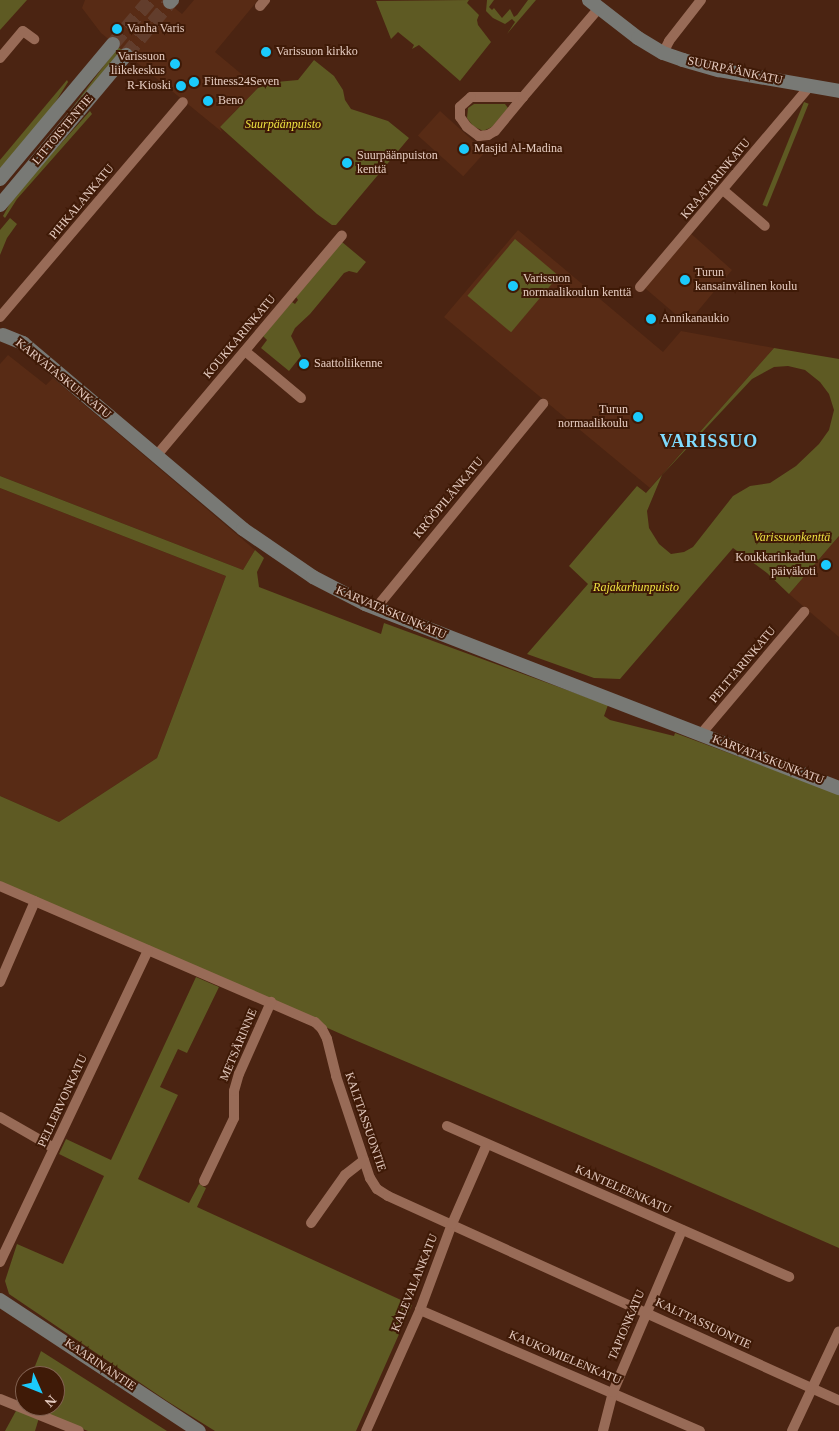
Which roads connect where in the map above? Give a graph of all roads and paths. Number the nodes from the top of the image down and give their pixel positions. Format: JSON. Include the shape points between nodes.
{"nodes":[{"id":1,"x":701,"y":0,"type":"edge"},
{"id":2,"x":594,"y":4,"type":"edge"},
{"id":3,"x":34,"y":40,"type":"dead end"},
{"id":4,"x":113,"y":44,"type":"tunnel mouth"},
{"id":5,"x":663,"y":53,"type":"junction"},
{"id":6,"x":126,"y":55,"type":"tunnel mouth"},
{"id":7,"x":0,"y":58,"type":"edge"},
{"id":8,"x":810,"y":86,"type":"junction"},
{"id":9,"x":839,"y":92,"type":"edge"},
{"id":10,"x":523,"y":97,"type":"junction"},
{"id":11,"x":183,"y":102,"type":"dead end"},
{"id":12,"x":0,"y":179,"type":"edge"},
{"id":13,"x":723,"y":190,"type":"junction"},
{"id":14,"x":0,"y":205,"type":"edge"},
{"id":15,"x":765,"y":226,"type":"dead end"},
{"id":16,"x":342,"y":235,"type":"dead end"},
{"id":17,"x":640,"y":287,"type":"dead end"},
{"id":18,"x":0,"y":318,"type":"edge"},
{"id":19,"x":1,"y":333,"type":"edge"},
{"id":20,"x":245,"y":351,"type":"junction"},
{"id":21,"x":301,"y":398,"type":"dead end"},
{"id":22,"x":542,"y":404,"type":"dead end"},
{"id":23,"x":156,"y":456,"type":"junction"},
{"id":24,"x":376,"y":608,"type":"junction"},
{"id":25,"x":804,"y":612,"type":"dead end"},
{"id":26,"x":701,"y":734,"type":"junction"},
{"id":27,"x":839,"y":788,"type":"edge"},
{"id":28,"x":0,"y":886,"type":"edge"},
{"id":29,"x":34,"y":901,"type":"junction"},
{"id":30,"x":148,"y":950,"type":"junction"},
{"id":31,"x":0,"y":982,"type":"edge"},
{"id":32,"x":271,"y":1002,"type":"junction"},
{"id":33,"x":0,"y":1117,"type":"edge"},
{"id":34,"x":447,"y":1126,"type":"dead end"},
{"id":35,"x":487,"y":1144,"type":"junction"},
{"id":36,"x":54,"y":1148,"type":"junction"},
{"id":37,"x":364,"y":1160,"type":"junction"},
{"id":38,"x":204,"y":1181,"type":"dead end"},
{"id":39,"x":311,"y":1223,"type":"dead end"},
{"id":40,"x":452,"y":1224,"type":"junction"},
{"id":41,"x":682,"y":1230,"type":"junction"},
{"id":42,"x":0,"y":1262,"type":"edge"},
{"id":43,"x":789,"y":1277,"type":"dead end"},
{"id":44,"x":0,"y":1300,"type":"edge"},
{"id":45,"x":420,"y":1310,"type":"junction"},
{"id":46,"x":646,"y":1312,"type":"junction"},
{"id":47,"x":839,"y":1331,"type":"edge"},
{"id":48,"x":813,"y":1389,"type":"junction"},
{"id":49,"x":613,"y":1392,"type":"junction"},
{"id":50,"x":0,"y":1399,"type":"edge"},
{"id":51,"x":839,"y":1401,"type":"edge"},
{"id":52,"x":80,"y":1431,"type":"edge"},
{"id":53,"x":199,"y":1431,"type":"edge"},
{"id":54,"x":366,"y":1431,"type":"edge"},
{"id":55,"x":603,"y":1431,"type":"edge"},
{"id":56,"x":700,"y":1431,"type":"edge"},
{"id":57,"x":792,"y":1431,"type":"edge"}],
"edges":[{"from":1,"to":5,"type":"street","via":[[668,41]]},
{"from":2,"to":5,"type":"street","name":"SUURPÄÄNKATU","via":[[623,28]]},
{"from":2,"to":10,"type":"street"},
{"from":3,"to":7,"type":"street","via":[[23,31]]},
{"from":4,"to":12,"type":"street","name":"LITTOISTENTIE"},
{"from":5,"to":8,"type":"street","name":"SUURPÄÄNKATU","via":[[719,70]]},
{"from":6,"to":14,"type":"street","name":"LITTOISTENTIE"},
{"from":8,"to":9,"type":"street","name":"SUURPÄÄNKATU"},
{"from":8,"to":13,"type":"street","name":"KRAATARINKATU"},
{"from":10,"to":10,"type":"street","via":[[471,97],[460,107],[460,117],[474,133],[488,135]]},
{"from":11,"to":18,"type":"street","name":"PIHKALANKATU"},
{"from":13,"to":15,"type":"street"},
{"from":13,"to":17,"type":"street","name":"KRAATARINKATU"},
{"from":16,"to":20,"type":"street","name":"KOUKKARINKATU"},
{"from":19,"to":23,"type":"street","name":"KARVATASKUNKATU","via":[[23,343]]},
{"from":20,"to":21,"type":"street"},
{"from":20,"to":23,"type":"street","name":"KOUKKARINKATU"},
{"from":22,"to":24,"type":"street","name":"KRÖÖPILÄNKATU"},
{"from":23,"to":24,"type":"street","name":"KARVATASKUNKATU","via":[[284,559]]},
{"from":24,"to":26,"type":"street","name":"KARVATASKUNKATU"},
{"from":25,"to":26,"type":"street","name":"PELTTARINKATU"},
{"from":26,"to":27,"type":"street","name":"KARVATASKUNKATU"},
{"from":28,"to":29,"type":"street","name":"KALTTASSUONTIE"},
{"from":29,"to":30,"type":"street","name":"KALTTASSUONTIE"},
{"from":29,"to":31,"type":"street"},
{"from":30,"to":32,"type":"street","name":"KALTTASSUONTIE"},
{"from":30,"to":36,"type":"street","name":"PELLERVONKATU"},
{"from":32,"to":37,"type":"street","name":"KALTTASSUONTIE","via":[[315,1022],[322,1029]]},
{"from":32,"to":38,"type":"street","name":"METSÄRINNE","via":[[238,1074],[234,1118]]},
{"from":33,"to":36,"type":"street"},
{"from":34,"to":35,"type":"street","name":"KANTELEENKATU"},
{"from":35,"to":40,"type":"street","name":"KALEVALANKATU"},
{"from":35,"to":41,"type":"street","name":"KANTELEENKATU"},
{"from":36,"to":42,"type":"street","name":"PELLERVONKATU"},
{"from":37,"to":39,"type":"street","via":[[345,1175]]},
{"from":37,"to":40,"type":"street","name":"KALTTASSUONTIE","via":[[377,1189]]},
{"from":40,"to":45,"type":"street","name":"KALEVALANKATU"},
{"from":40,"to":46,"type":"street","name":"KALTTASSUONTIE"},
{"from":41,"to":43,"type":"street","name":"KANTELEENKATU"},
{"from":41,"to":46,"type":"street","name":"TAPIONKATU"},
{"from":44,"to":53,"type":"street","name":"KAARINANTIE"},
{"from":45,"to":49,"type":"street","name":"KAUKOMIELENKATU"},
{"from":45,"to":54,"type":"street","name":"KALEVALANKATU"},
{"from":46,"to":48,"type":"street","name":"KALTTASSUONTIE"},
{"from":46,"to":49,"type":"street","name":"TAPIONKATU"},
{"from":47,"to":48,"type":"street"},
{"from":48,"to":51,"type":"street","name":"KALTTASSUONTIE"},
{"from":48,"to":57,"type":"street"},
{"from":49,"to":55,"type":"street","name":"TAPIONKATU"},
{"from":49,"to":56,"type":"street","name":"KAUKOMIELENKATU"},
{"from":50,"to":52,"type":"street"}]}
